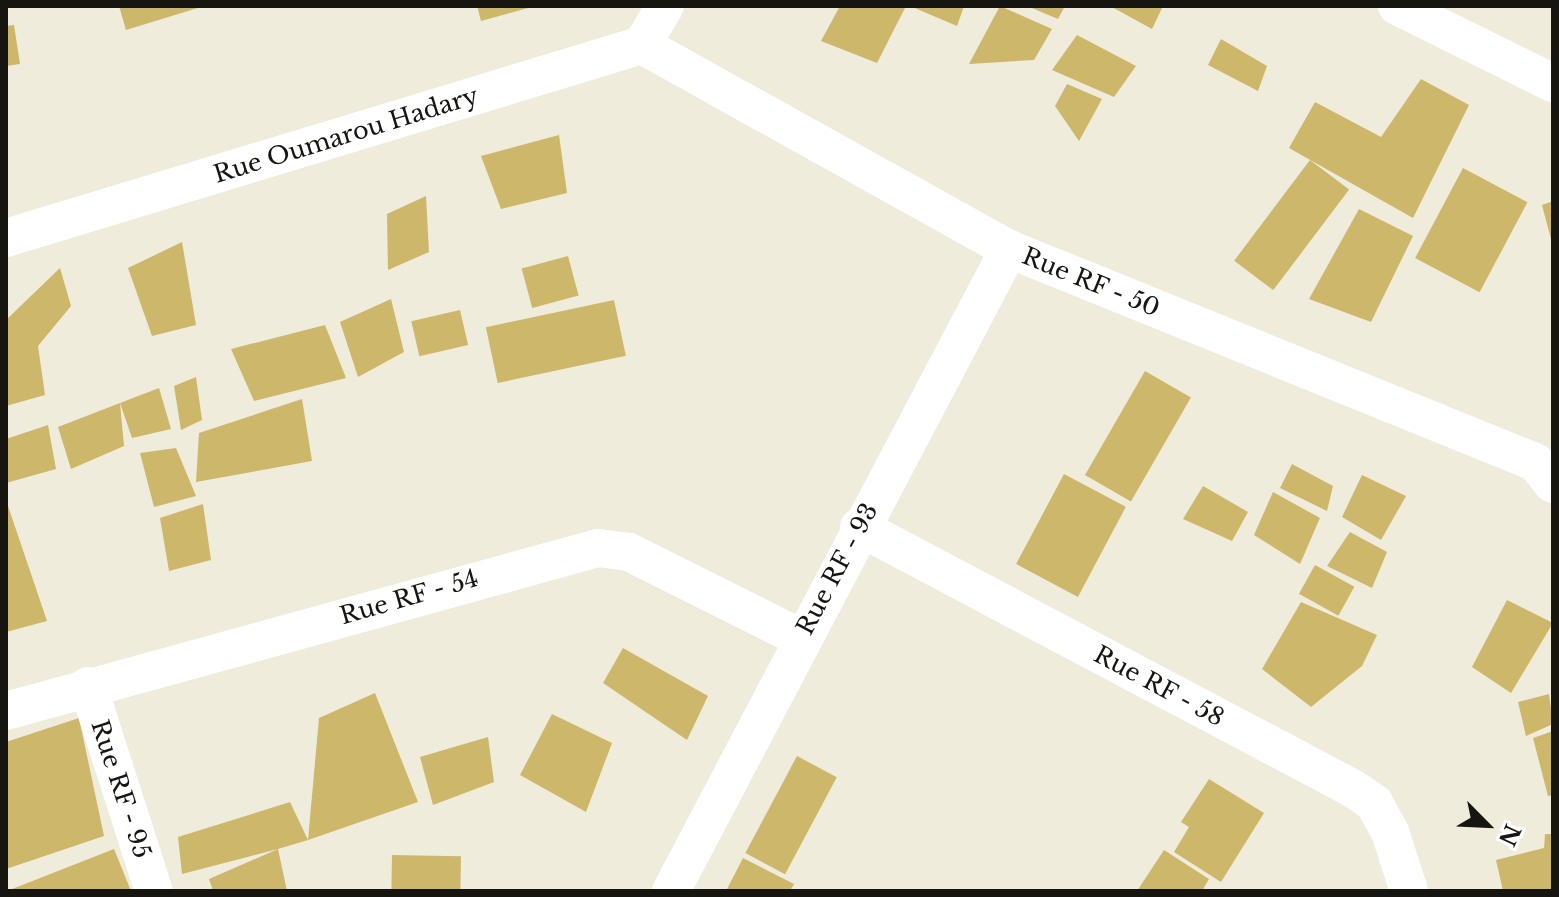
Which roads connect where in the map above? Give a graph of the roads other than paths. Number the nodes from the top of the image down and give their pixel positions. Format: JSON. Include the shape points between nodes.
{"nodes":[{"id":1,"x":665,"y":6,"type":"edge"},
{"id":2,"x":1397,"y":6,"type":"edge"},
{"id":3,"x":642,"y":45,"type":"junction"},
{"id":4,"x":1553,"y":83,"type":"edge"},
{"id":5,"x":6,"y":238,"type":"edge"},
{"id":6,"x":1009,"y":249,"type":"junction"},
{"id":7,"x":1547,"y":467,"type":"edge"},
{"id":8,"x":859,"y":527,"type":"junction"},
{"id":9,"x":801,"y":638,"type":"junction"},
{"id":10,"x":88,"y":686,"type":"junction"},
{"id":11,"x":6,"y":711,"type":"edge"},
{"id":12,"x":154,"y":891,"type":"edge"},
{"id":13,"x":671,"y":891,"type":"edge"},
{"id":14,"x":1409,"y":891,"type":"edge"}],
"edges":[{"from":1,"to":3,"type":"street"},
{"from":2,"to":4,"type":"street"},
{"from":3,"to":5,"type":"street","name":"Rue Oumarou Hadary"},
{"from":3,"to":6,"type":"street","name":"Rue RF - 50"},
{"from":6,"to":7,"type":"street","name":"Rue RF - 50"},
{"from":6,"to":8,"type":"street","name":"Rue RF - 93"},
{"from":8,"to":9,"type":"street","name":"Rue RF - 93"},
{"from":8,"to":14,"type":"street","name":"Rue RF - 58","via":[[1352,788],[1374,803]]},
{"from":9,"to":10,"type":"street","name":"Rue RF - 54","via":[[629,552],[598,548]]},
{"from":9,"to":13,"type":"street","name":"Rue RF - 93"},
{"from":10,"to":11,"type":"street","name":"Rue RF - 54"},
{"from":10,"to":12,"type":"street","name":"Rue RF - 95"}]}
